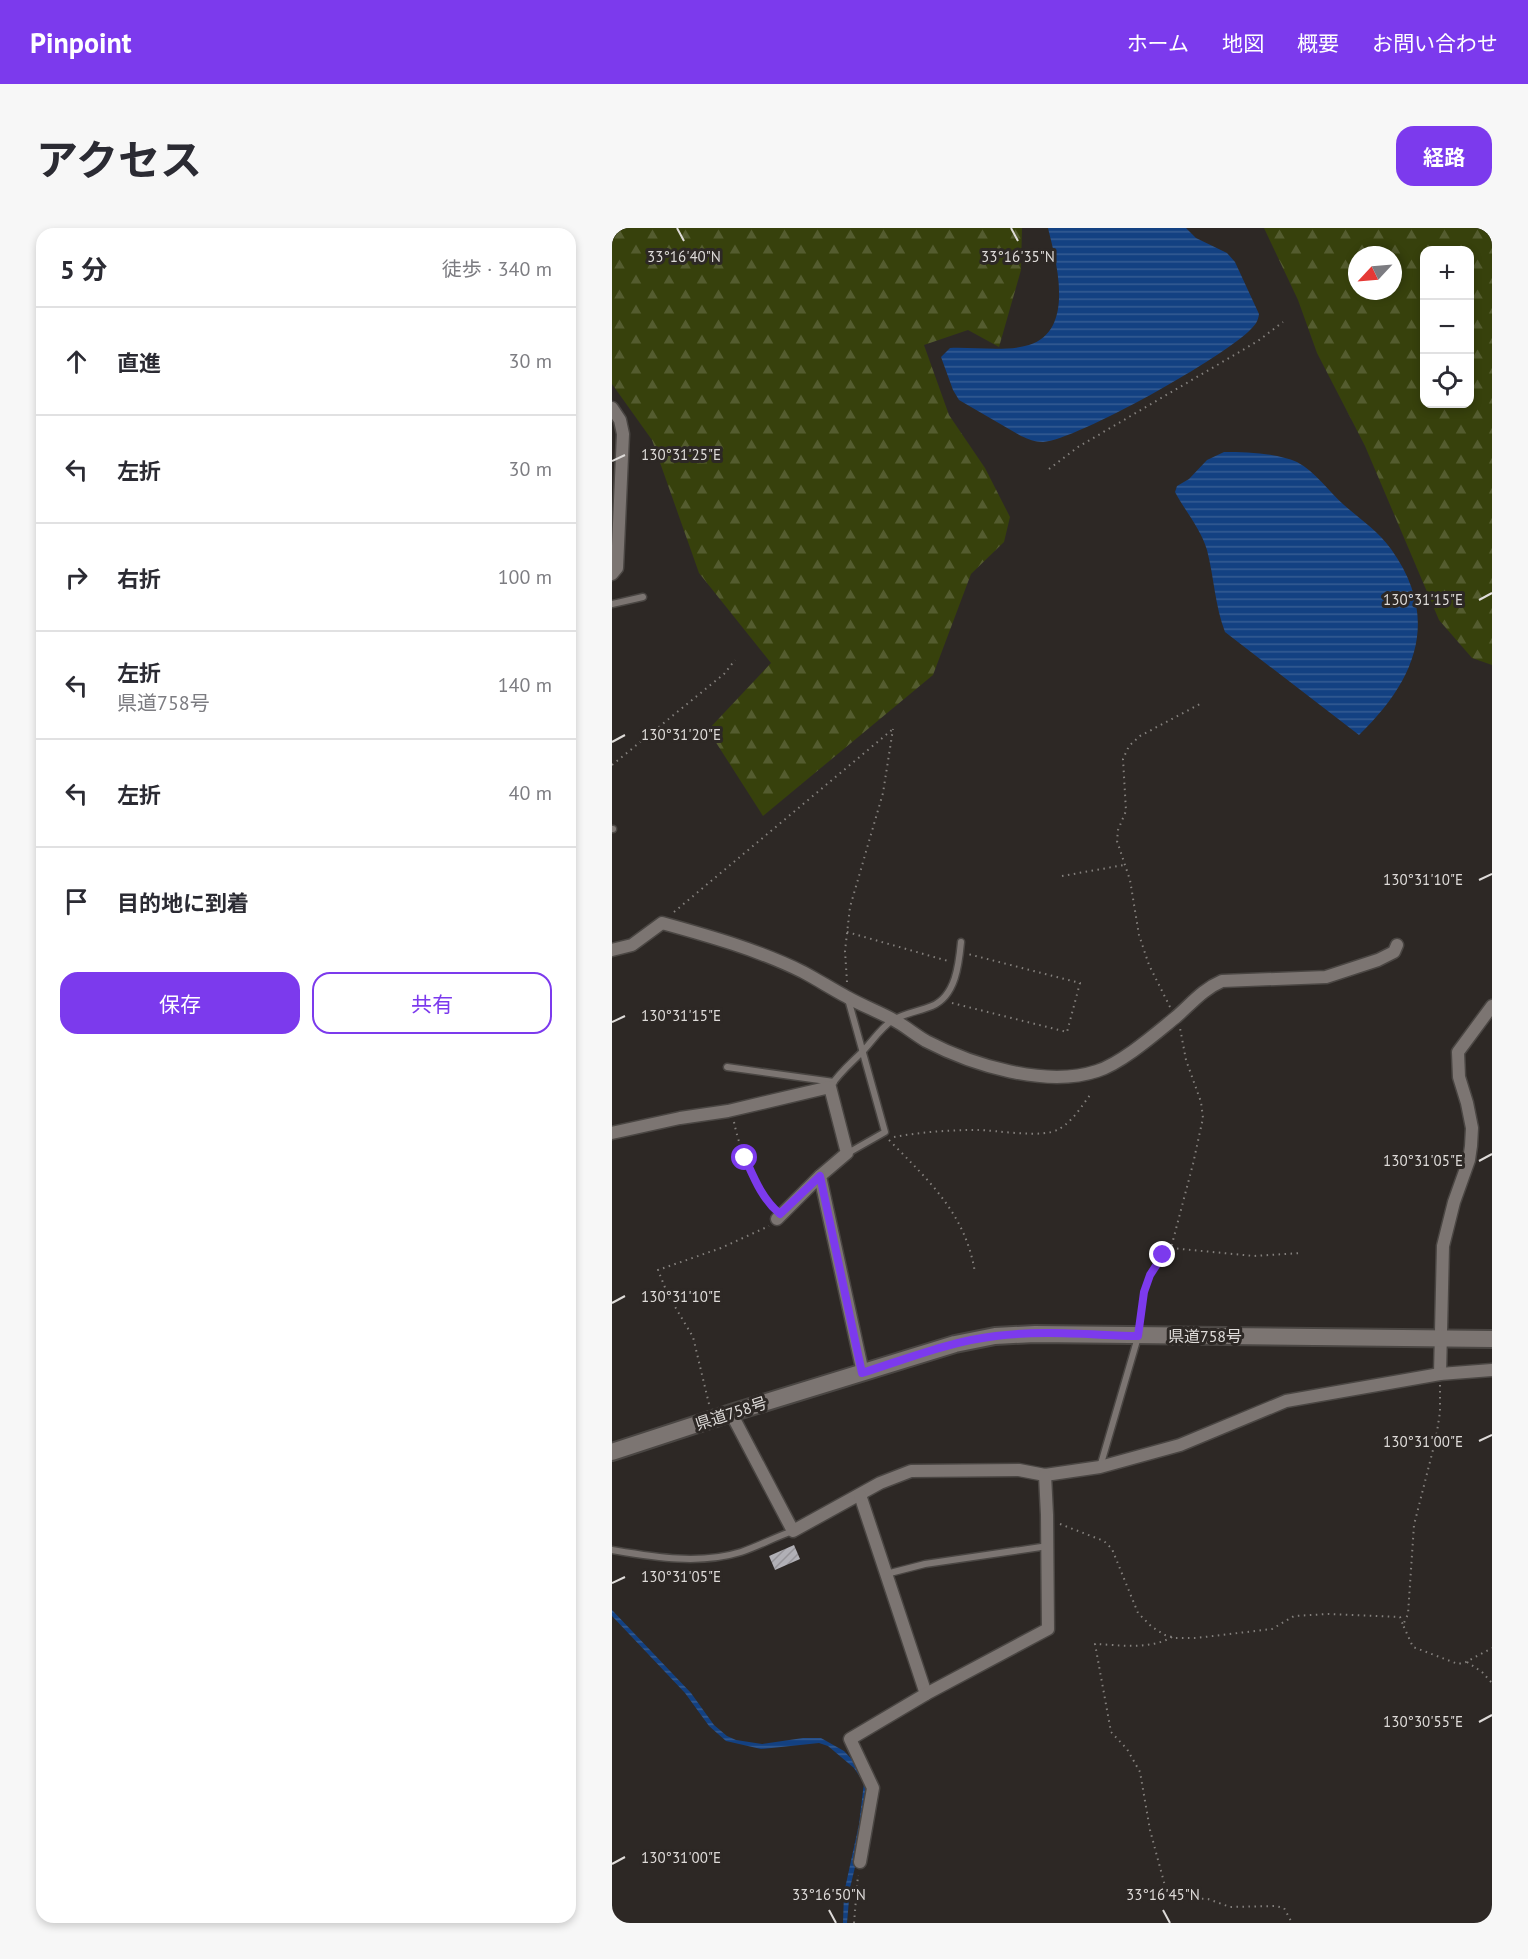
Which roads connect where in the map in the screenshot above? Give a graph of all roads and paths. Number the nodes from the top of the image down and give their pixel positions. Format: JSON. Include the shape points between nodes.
{"nodes":[{"id":1,"x":1283,"y":322,"type":"dead end"},
{"id":2,"x":612,"y":408,"type":"edge"},
{"id":3,"x":1049,"y":469,"type":"dead end"},
{"id":4,"x":612,"y":574,"type":"edge"},
{"id":5,"x":643,"y":597,"type":"dead end"},
{"id":6,"x":612,"y":604,"type":"edge"},
{"id":7,"x":735,"y":660,"type":"dead end"},
{"id":8,"x":1200,"y":704,"type":"dead end"},
{"id":9,"x":612,"y":765,"type":"edge"},
{"id":10,"x":1125,"y":865,"type":"junction"},
{"id":11,"x":1062,"y":876,"type":"dead end"},
{"id":12,"x":662,"y":922,"type":"junction"},
{"id":13,"x":847,"y":932,"type":"junction"},
{"id":14,"x":961,"y":942,"type":"dead end"},
{"id":15,"x":1397,"y":945,"type":"dead end"},
{"id":16,"x":612,"y":950,"type":"edge"},
{"id":17,"x":960,"y":952,"type":"junction"},
{"id":18,"x":959,"y":964,"type":"junction"},
{"id":19,"x":847,"y":998,"type":"junction"},
{"id":20,"x":940,"y":1000,"type":"junction"},
{"id":21,"x":1492,"y":1006,"type":"edge"},
{"id":22,"x":1175,"y":1017,"type":"junction"},
{"id":23,"x":894,"y":1020,"type":"junction"},
{"id":24,"x":862,"y":1052,"type":"junction"},
{"id":25,"x":727,"y":1067,"type":"dead end"},
{"id":26,"x":832,"y":1084,"type":"junction"},
{"id":27,"x":1090,"y":1095,"type":"dead end"},
{"id":28,"x":732,"y":1110,"type":"junction"},
{"id":29,"x":612,"y":1133,"type":"edge"},
{"id":30,"x":847,"y":1153,"type":"junction"},
{"id":31,"x":820,"y":1176,"type":"junction"},
{"id":32,"x":779,"y":1216,"type":"junction"},
{"id":33,"x":1171,"y":1248,"type":"junction"},
{"id":34,"x":1302,"y":1252,"type":"dead end"},
{"id":35,"x":975,"y":1273,"type":"dead end"},
{"id":36,"x":1138,"y":1336,"type":"junction"},
{"id":37,"x":1442,"y":1338,"type":"junction"},
{"id":38,"x":1492,"y":1339,"type":"edge"},
{"id":39,"x":1492,"y":1370,"type":"edge"},
{"id":40,"x":862,"y":1373,"type":"junction"},
{"id":41,"x":1440,"y":1374,"type":"junction"},
{"id":42,"x":711,"y":1412,"type":"dead end"},
{"id":43,"x":731,"y":1413,"type":"junction"},
{"id":44,"x":612,"y":1452,"type":"edge"},
{"id":45,"x":1100,"y":1467,"type":"junction"},
{"id":46,"x":1045,"y":1475,"type":"junction"},
{"id":47,"x":860,"y":1495,"type":"junction"},
{"id":48,"x":1047,"y":1515,"type":"junction"},
{"id":49,"x":793,"y":1531,"type":"junction"},
{"id":50,"x":1048,"y":1546,"type":"junction"},
{"id":51,"x":612,"y":1550,"type":"edge"},
{"id":52,"x":886,"y":1574,"type":"junction"},
{"id":53,"x":1403,"y":1625,"type":"junction"},
{"id":54,"x":1172,"y":1637,"type":"junction"},
{"id":55,"x":1492,"y":1648,"type":"edge"},
{"id":56,"x":1466,"y":1662,"type":"junction"},
{"id":57,"x":1492,"y":1683,"type":"edge"},
{"id":58,"x":926,"y":1694,"type":"junction"},
{"id":59,"x":860,"y":1862,"type":"joint"},
{"id":60,"x":854,"y":1923,"type":"edge"},
{"id":61,"x":1292,"y":1923,"type":"edge"}],
"edges":[{"from":1,"to":3,"type":"path","via":[[1258,341],[1078,447]]},
{"from":2,"to":4,"type":"street","via":[[623,434],[616,568]]},
{"from":5,"to":6,"type":"lane"},
{"from":7,"to":9,"type":"path","via":[[724,674]]},
{"from":8,"to":10,"type":"path","via":[[1140,736],[1129,746],[1123,759],[1126,811],[1117,841]]},
{"from":10,"to":11,"type":"path"},
{"from":10,"to":22,"type":"path","via":[[1149,965]]},
{"from":12,"to":13,"type":"path","via":[[893,729],[883,794],[850,906]]},
{"from":12,"to":16,"type":"street","via":[[632,945]]},
{"from":12,"to":19,"type":"street","via":[[756,952]]},
{"from":13,"to":18,"type":"path"},
{"from":13,"to":19,"type":"path"},
{"from":14,"to":17,"type":"lane"},
{"from":15,"to":22,"type":"street","via":[[1394,952],[1378,960],[1326,977],[1222,981],[1208,987]]},
{"from":17,"to":18,"type":"lane"},
{"from":17,"to":20,"type":"path","via":[[1080,982],[1067,1032]]},
{"from":18,"to":20,"type":"lane","via":[[949,991]]},
{"from":19,"to":23,"type":"street"},
{"from":19,"to":24,"type":"lane"},
{"from":20,"to":23,"type":"lane"},
{"from":21,"to":37,"type":"street","via":[[1458,1052],[1459,1077],[1472,1128],[1471,1146],[1443,1246]]},
{"from":22,"to":23,"type":"street","via":[[1128,1054],[1097,1071],[1067,1076],[1030,1076],[968,1060]]},
{"from":22,"to":33,"type":"path","via":[[1203,1118]]},
{"from":23,"to":24,"type":"lane"},
{"from":24,"to":26,"type":"lane"},
{"from":24,"to":30,"type":"lane","via":[[885,1132]]},
{"from":25,"to":26,"type":"lane"},
{"from":26,"to":28,"type":"street"},
{"from":26,"to":30,"type":"street"},
{"from":27,"to":35,"type":"path","via":[[1057,1131],[936,1131],[887,1139],[939,1192],[957,1218],[972,1251]]},
{"from":28,"to":29,"type":"street"},
{"from":28,"to":32,"type":"path","via":[[736,1132],[757,1186]]},
{"from":30,"to":31,"type":"street"},
{"from":31,"to":32,"type":"street"},
{"from":31,"to":40,"type":"street"},
{"from":32,"to":42,"type":"path","via":[[773,1224],[721,1248],[658,1270],[698,1350],[702,1384]]},
{"from":33,"to":34,"type":"path","via":[[1254,1256]]},
{"from":33,"to":36,"type":"path","via":[[1150,1275]]},
{"from":36,"to":37,"type":"main road","name":"県道758号"},
{"from":36,"to":40,"type":"main road","name":"県道758号","via":[[995,1336],[955,1344]]},
{"from":36,"to":45,"type":"lane"},
{"from":37,"to":38,"type":"main road","name":"県道758号"},
{"from":37,"to":41,"type":"street"},
{"from":39,"to":41,"type":"street"},
{"from":40,"to":43,"type":"main road","name":"県道758号"},
{"from":41,"to":45,"type":"street","via":[[1286,1401],[1180,1445]]},
{"from":41,"to":53,"type":"path","via":[[1440,1412],[1414,1524],[1408,1614]]},
{"from":43,"to":44,"type":"main road","name":"県道758号"},
{"from":43,"to":49,"type":"street"},
{"from":45,"to":46,"type":"street"},
{"from":46,"to":47,"type":"street","via":[[1007,1469],[912,1471]]},
{"from":46,"to":48,"type":"street"},
{"from":47,"to":49,"type":"street"},
{"from":47,"to":52,"type":"street"},
{"from":48,"to":50,"type":"street"},
{"from":48,"to":54,"type":"path","via":[[1104,1541],[1112,1549],[1138,1613],[1152,1627]]},
{"from":49,"to":51,"type":"lane","via":[[740,1552],[696,1559],[663,1559]]},
{"from":50,"to":52,"type":"lane","via":[[925,1564]]},
{"from":50,"to":58,"type":"street","via":[[1048,1629]]},
{"from":52,"to":58,"type":"street"},
{"from":53,"to":54,"type":"path","via":[[1400,1617],[1328,1614],[1294,1616],[1272,1629]]},
{"from":53,"to":56,"type":"path","via":[[1413,1647],[1458,1664]]},
{"from":54,"to":61,"type":"path","via":[[1144,1645],[1095,1644],[1111,1732],[1140,1772],[1150,1830],[1168,1894],[1175,1898],[1208,1899],[1230,1907],[1284,1908]]},
{"from":55,"to":56,"type":"path"},
{"from":56,"to":57,"type":"path"},
{"from":58,"to":59,"type":"street","via":[[850,1739],[873,1788]]},
{"from":59,"to":60,"type":"path"}]}
